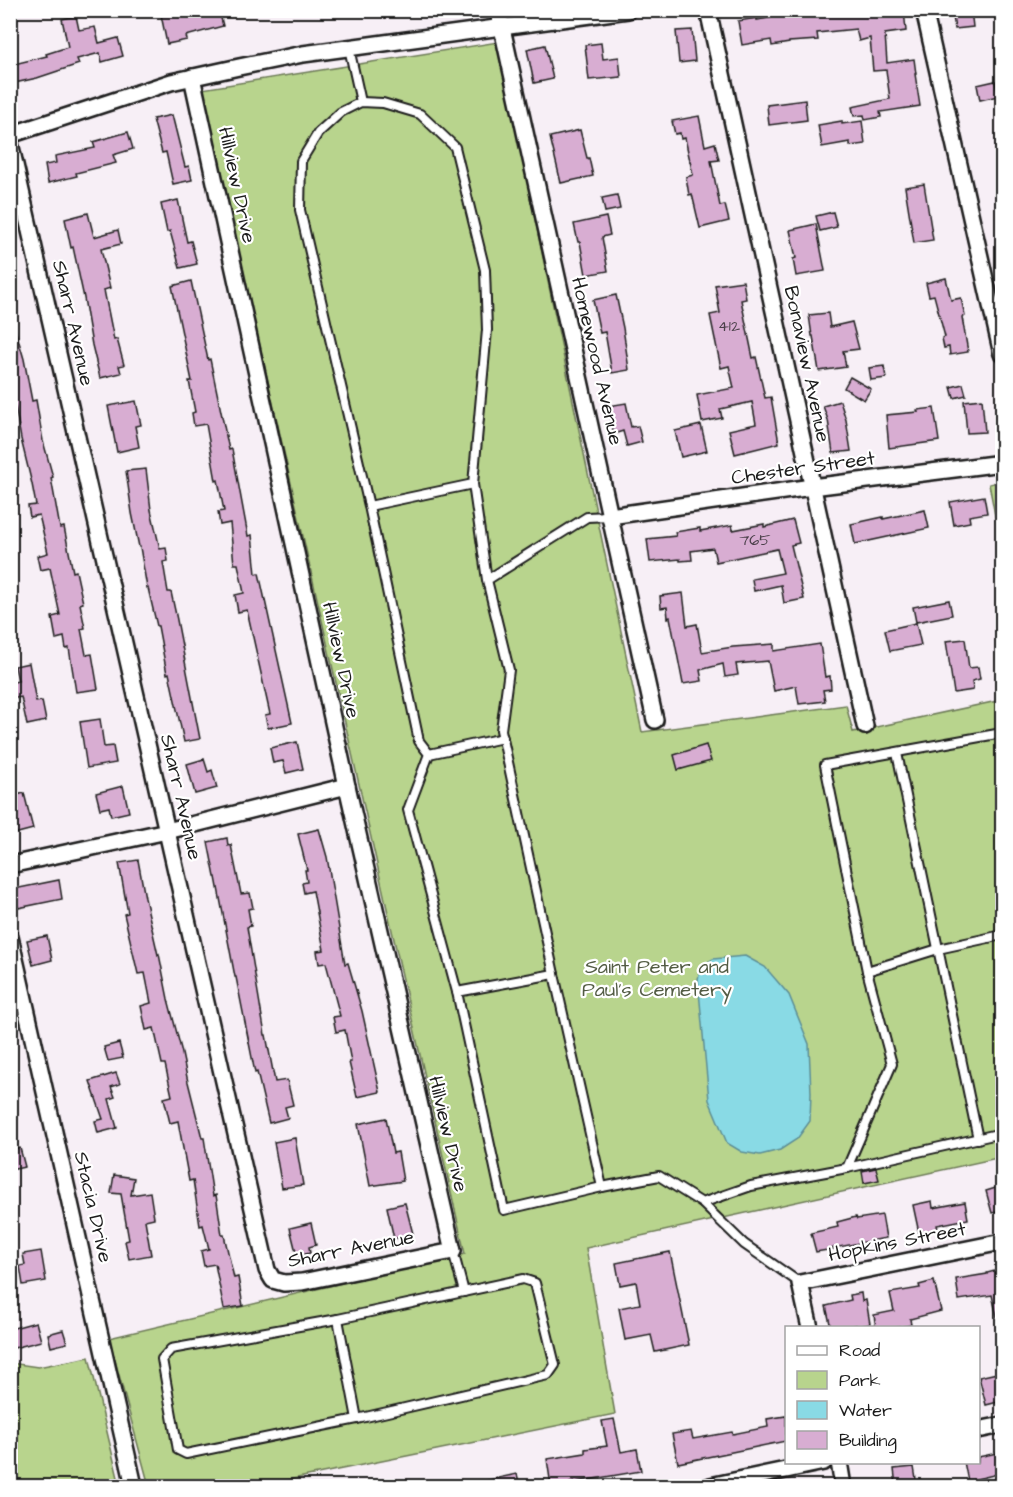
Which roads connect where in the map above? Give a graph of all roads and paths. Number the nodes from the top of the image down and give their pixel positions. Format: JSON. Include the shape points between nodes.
{"nodes":[{"id":1,"x":498,"y":10,"type":"edge"},
{"id":2,"x":628,"y":10,"type":"edge"},
{"id":3,"x":708,"y":10,"type":"edge"},
{"id":4,"x":924,"y":10,"type":"edge"},
{"id":5,"x":502,"y":28,"type":"junction"},
{"id":6,"x":349,"y":48,"type":"junction"},
{"id":7,"x":192,"y":77,"type":"junction"},
{"id":8,"x":361,"y":102,"type":"junction"},
{"id":9,"x":10,"y":135,"type":"edge"},
{"id":10,"x":10,"y":143,"type":"edge"},
{"id":11,"x":1002,"y":354,"type":"edge"},
{"id":12,"x":1002,"y":463,"type":"edge"},
{"id":13,"x":473,"y":484,"type":"junction"},
{"id":14,"x":812,"y":487,"type":"junction"},
{"id":15,"x":369,"y":506,"type":"junction"},
{"id":16,"x":610,"y":516,"type":"junction"},
{"id":17,"x":488,"y":580,"type":"junction"},
{"id":18,"x":655,"y":720,"type":"dead end"},
{"id":19,"x":865,"y":726,"type":"dead end"},
{"id":20,"x":1002,"y":733,"type":"edge"},
{"id":21,"x":503,"y":738,"type":"junction"},
{"id":22,"x":897,"y":753,"type":"junction"},
{"id":23,"x":429,"y":754,"type":"junction"},
{"id":24,"x":347,"y":786,"type":"junction"},
{"id":25,"x":168,"y":831,"type":"junction"},
{"id":26,"x":10,"y":865,"type":"edge"},
{"id":27,"x":1002,"y":935,"type":"edge"},
{"id":28,"x":10,"y":937,"type":"edge"},
{"id":29,"x":938,"y":949,"type":"junction"},
{"id":30,"x":867,"y":971,"type":"junction"},
{"id":31,"x":554,"y":974,"type":"junction"},
{"id":32,"x":457,"y":992,"type":"junction"},
{"id":33,"x":1002,"y":1133,"type":"edge"},
{"id":34,"x":978,"y":1139,"type":"junction"},
{"id":35,"x":847,"y":1168,"type":"junction"},
{"id":36,"x":602,"y":1187,"type":"junction"},
{"id":37,"x":702,"y":1203,"type":"junction"},
{"id":38,"x":1002,"y":1242,"type":"edge"},
{"id":39,"x":453,"y":1251,"type":"junction"},
{"id":40,"x":800,"y":1283,"type":"junction"},
{"id":41,"x":464,"y":1292,"type":"junction"},
{"id":42,"x":338,"y":1319,"type":"junction"},
{"id":43,"x":810,"y":1326,"type":"edge"},
{"id":44,"x":357,"y":1419,"type":"junction"},
{"id":45,"x":1002,"y":1425,"type":"edge"},
{"id":46,"x":980,"y":1430,"type":"edge"},
{"id":47,"x":814,"y":1464,"type":"edge"},
{"id":48,"x":838,"y":1464,"type":"edge"},
{"id":49,"x":134,"y":1486,"type":"edge"},
{"id":50,"x":710,"y":1486,"type":"edge"},
{"id":51,"x":843,"y":1486,"type":"edge"}],
"edges":[{"from":1,"to":5,"type":"street","name":"Homewood Avenue"},
{"from":2,"to":5,"type":"street"},
{"from":3,"to":14,"type":"street","name":"Bonaview Avenue"},
{"from":4,"to":11,"type":"street"},
{"from":5,"to":6,"type":"street"},
{"from":5,"to":16,"type":"street","name":"Homewood Avenue"},
{"from":6,"to":7,"type":"street"},
{"from":6,"to":8,"type":"lane"},
{"from":7,"to":9,"type":"street"},
{"from":7,"to":24,"type":"street","name":"Hillview Drive"},
{"from":8,"to":13,"type":"lane","via":[[382,103],[420,114],[455,147],[485,270],[487,330]]},
{"from":8,"to":15,"type":"lane","via":[[341,112],[318,133],[301,161],[300,210]]},
{"from":10,"to":25,"type":"street","name":"Sharr Avenue"},
{"from":12,"to":14,"type":"street","name":"Chester Street"},
{"from":13,"to":15,"type":"lane"},
{"from":13,"to":17,"type":"lane"},
{"from":14,"to":16,"type":"street","name":"Chester Street"},
{"from":14,"to":19,"type":"street","name":"Bonaview Avenue"},
{"from":15,"to":23,"type":"lane","via":[[419,741]]},
{"from":16,"to":17,"type":"lane","via":[[587,517]]},
{"from":16,"to":18,"type":"street","name":"Homewood Avenue"},
{"from":17,"to":21,"type":"lane","via":[[509,669]]},
{"from":20,"to":22,"type":"lane"},
{"from":21,"to":23,"type":"lane"},
{"from":21,"to":31,"type":"lane"},
{"from":22,"to":29,"type":"lane"},
{"from":22,"to":30,"type":"lane","via":[[825,765]]},
{"from":23,"to":32,"type":"lane","via":[[408,810]]},
{"from":24,"to":25,"type":"street"},
{"from":24,"to":39,"type":"street","name":"Hillview Drive"},
{"from":25,"to":26,"type":"street"},
{"from":25,"to":39,"type":"street","name":"Sharr Avenue","via":[[267,1270],[273,1280],[302,1282]]},
{"from":27,"to":29,"type":"lane"},
{"from":28,"to":49,"type":"street","name":"Stacia Drive"},
{"from":29,"to":30,"type":"lane"},
{"from":29,"to":34,"type":"lane"},
{"from":30,"to":35,"type":"lane","via":[[892,1064]]},
{"from":31,"to":32,"type":"lane"},
{"from":31,"to":36,"type":"lane"},
{"from":32,"to":36,"type":"lane","via":[[504,1210]]},
{"from":33,"to":34,"type":"lane"},
{"from":34,"to":35,"type":"lane"},
{"from":35,"to":37,"type":"lane","via":[[751,1186]]},
{"from":36,"to":37,"type":"lane","via":[[659,1176]]},
{"from":37,"to":40,"type":"lane","via":[[744,1244]]},
{"from":38,"to":40,"type":"street","name":"Hopkins Street"},
{"from":39,"to":41,"type":"lane"},
{"from":40,"to":43,"type":"street"},
{"from":41,"to":42,"type":"lane"},
{"from":41,"to":44,"type":"lane","via":[[523,1279],[536,1283],[555,1365],[548,1375]]},
{"from":42,"to":44,"type":"lane"},
{"from":42,"to":44,"type":"lane","via":[[171,1349],[162,1359],[178,1450],[186,1454]]},
{"from":45,"to":46,"type":"street"},
{"from":47,"to":50,"type":"street"},
{"from":48,"to":51,"type":"street"}]}
